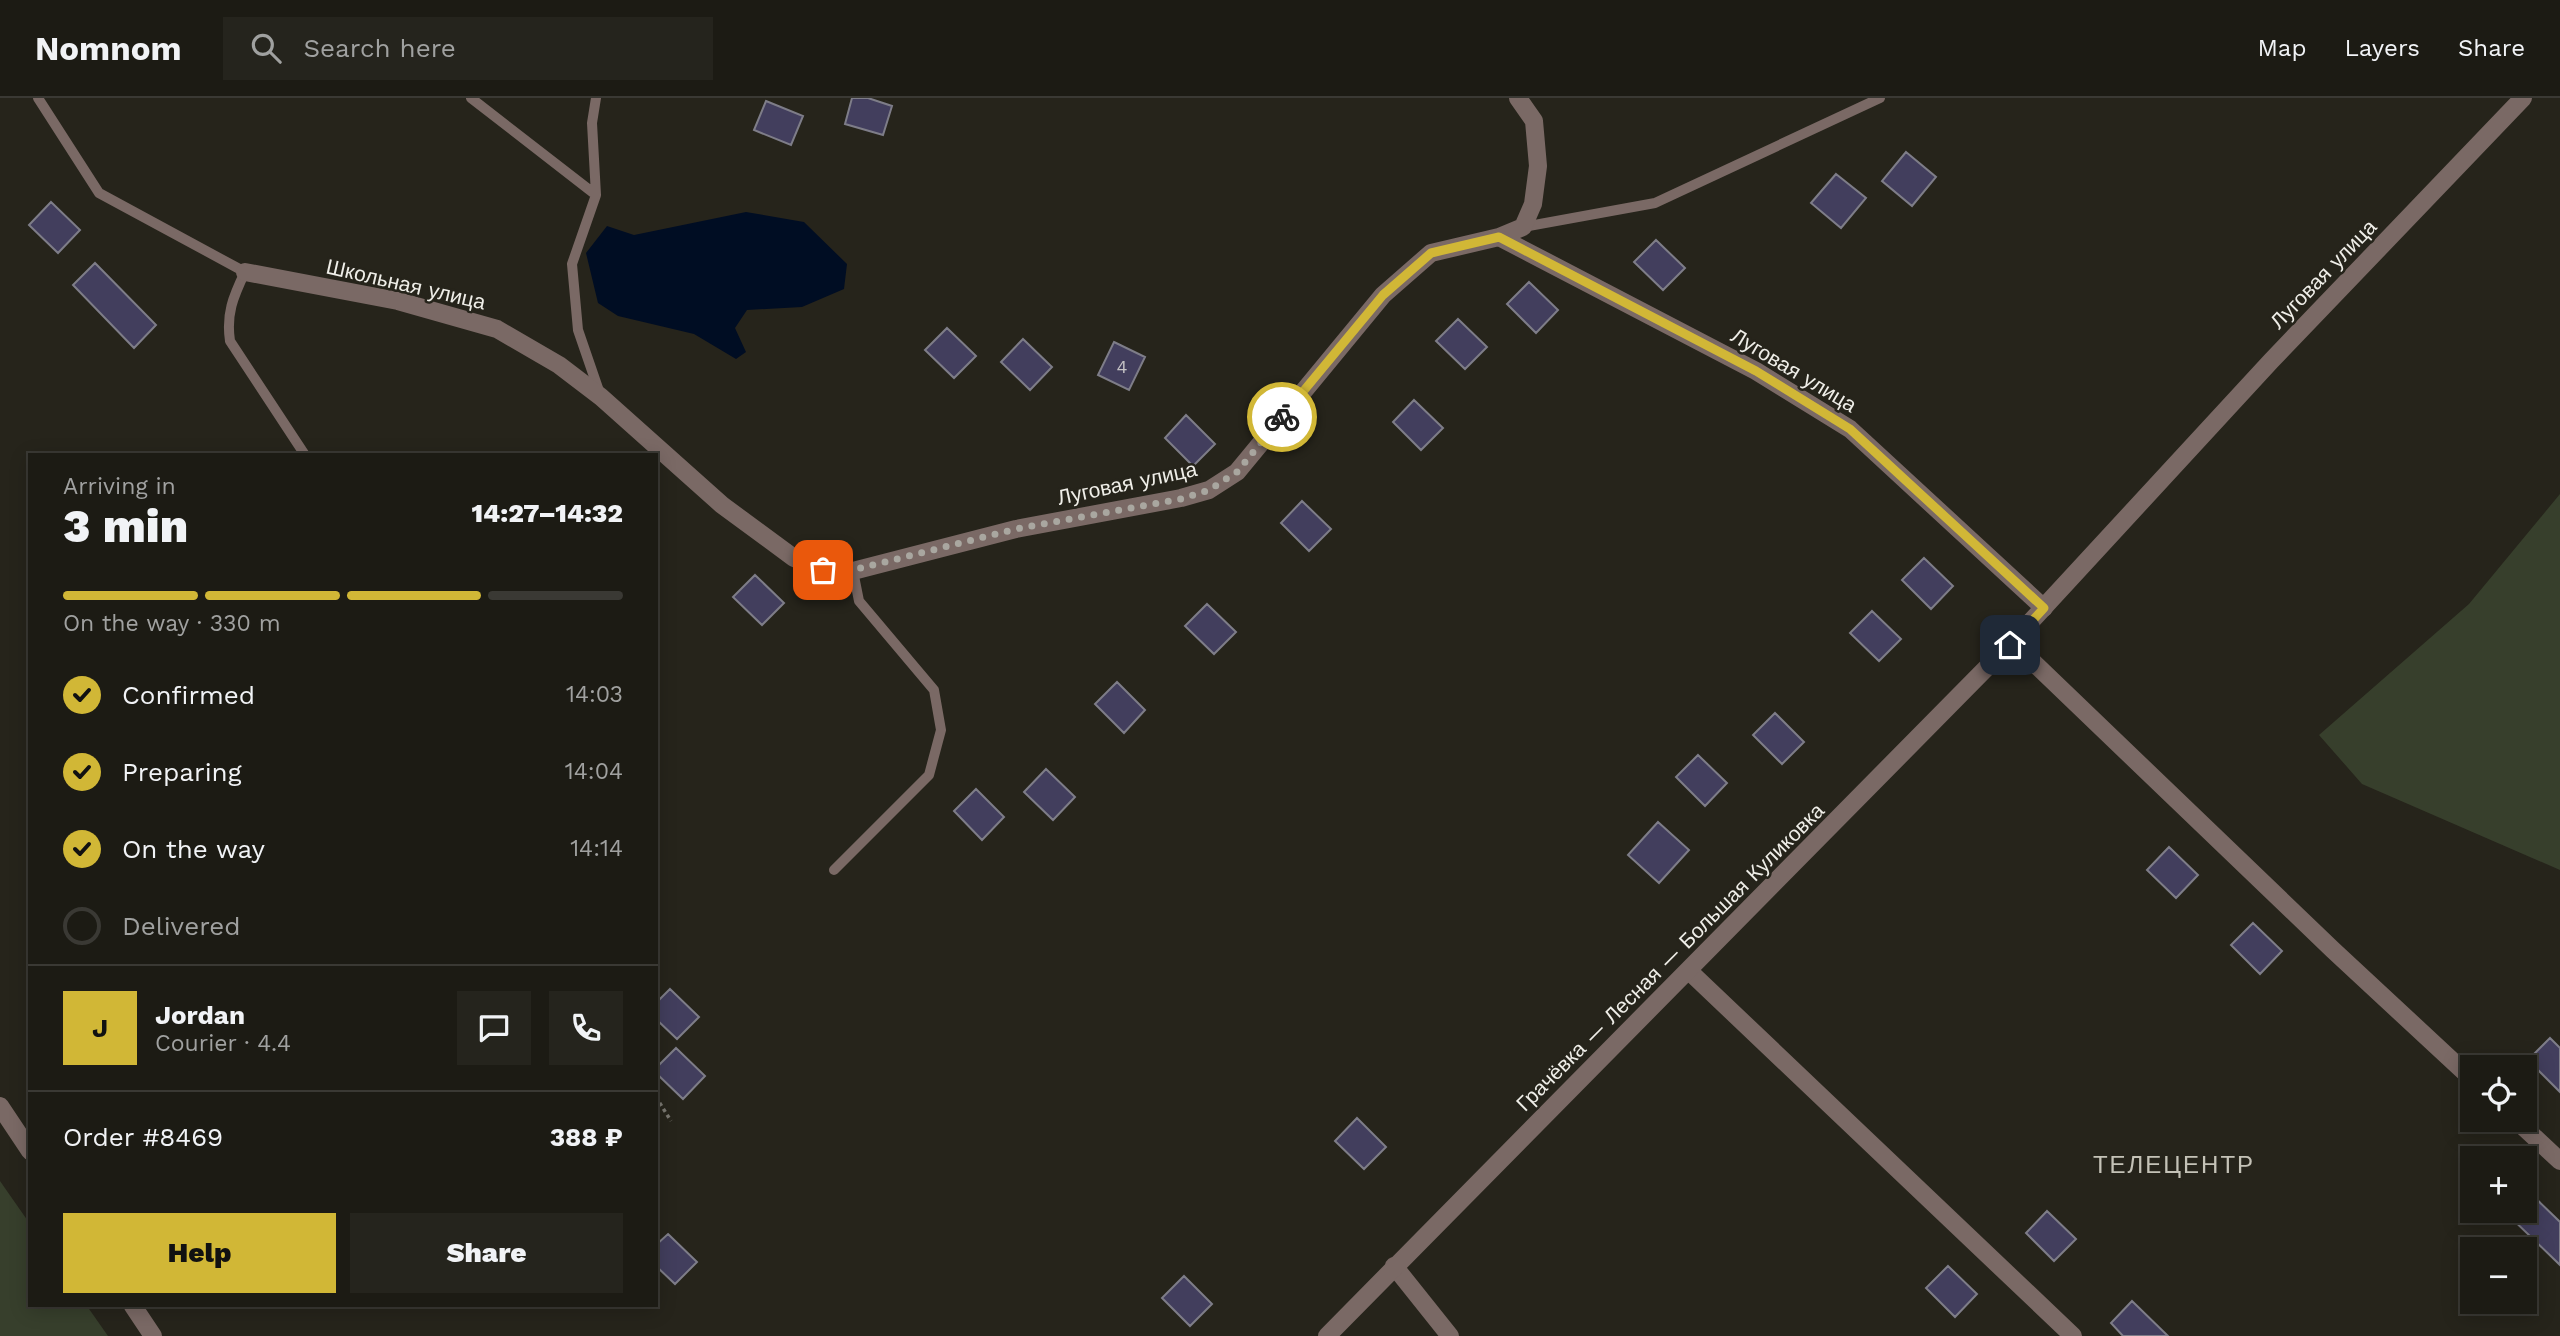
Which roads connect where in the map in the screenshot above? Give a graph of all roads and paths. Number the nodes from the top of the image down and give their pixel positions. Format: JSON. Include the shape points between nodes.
{"nodes":[{"id":1,"x":38,"y":98,"type":"edge"},
{"id":2,"x":471,"y":98,"type":"edge"},
{"id":3,"x":596,"y":98,"type":"edge"},
{"id":4,"x":1518,"y":98,"type":"edge"},
{"id":5,"x":1880,"y":98,"type":"edge"},
{"id":6,"x":2523,"y":98,"type":"edge"},
{"id":7,"x":596,"y":195,"type":"junction"},
{"id":8,"x":1523,"y":227,"type":"junction"},
{"id":9,"x":1499,"y":237,"type":"junction"},
{"id":10,"x":245,"y":272,"type":"junction"},
{"id":11,"x":601,"y":397,"type":"junction"},
{"id":12,"x":304,"y":453,"type":"edge"},
{"id":13,"x":853,"y":570,"type":"junction"},
{"id":14,"x":2044,"y":608,"type":"junction"},
{"id":15,"x":2010,"y":645,"type":"junction"},
{"id":16,"x":834,"y":870,"type":"dead end"},
{"id":17,"x":1689,"y":971,"type":"junction"},
{"id":18,"x":2460,"y":1068,"type":"edge"},
{"id":19,"x":658,"y":1100,"type":"edge"},
{"id":20,"x":0,"y":1106,"type":"edge"},
{"id":21,"x":671,"y":1121,"type":"dead end"},
{"id":22,"x":2529,"y":1132,"type":"edge"},
{"id":23,"x":28,"y":1148,"type":"edge"},
{"id":24,"x":2560,"y":1161,"type":"edge"},
{"id":25,"x":1394,"y":1266,"type":"junction"},
{"id":26,"x":134,"y":1307,"type":"edge"},
{"id":27,"x":153,"y":1336,"type":"edge"},
{"id":28,"x":1327,"y":1336,"type":"edge"},
{"id":29,"x":1450,"y":1336,"type":"edge"},
{"id":30,"x":2073,"y":1336,"type":"edge"}],
"edges":[{"from":1,"to":10,"type":"lane","via":[[99,193]]},
{"from":2,"to":7,"type":"lane"},
{"from":3,"to":7,"type":"lane","via":[[592,122]]},
{"from":4,"to":8,"type":"street","via":[[1534,121],[1538,166],[1533,204]]},
{"from":5,"to":8,"type":"lane","via":[[1655,203]]},
{"from":6,"to":14,"type":"street","name":"Луговая улица","via":[[2271,361]]},
{"from":7,"to":11,"type":"lane","via":[[572,264],[578,330]]},
{"from":8,"to":9,"type":"street"},
{"from":9,"to":13,"type":"street","name":"Луговая улица","via":[[1431,253],[1383,295],[1237,472],[1209,490],[1016,529]]},
{"from":9,"to":14,"type":"street","name":"Луговая улица","via":[[1756,371],[1850,429]]},
{"from":10,"to":11,"type":"street","name":"Школьная улица","via":[[398,301],[497,329],[559,365]]},
{"from":10,"to":12,"type":"lane","via":[[230,303],[230,341]]},
{"from":11,"to":13,"type":"street","name":"Школьная улица","via":[[722,505],[794,558],[823,570]]},
{"from":13,"to":16,"type":"lane","via":[[859,601],[934,690],[941,730],[929,775]]},
{"from":14,"to":15,"type":"street","name":"Грачёвка — Лесная — Большая Куликовка"},
{"from":15,"to":17,"type":"street","name":"Грачёвка — Лесная — Большая Куликовка"},
{"from":15,"to":18,"type":"street"},
{"from":17,"to":25,"type":"street","name":"Грачёвка — Лесная — Большая Куликовка"},
{"from":17,"to":30,"type":"street"},
{"from":19,"to":21,"type":"path"},
{"from":20,"to":23,"type":"street"},
{"from":22,"to":24,"type":"street"},
{"from":25,"to":28,"type":"street","name":"Грачёвка — Лесная — Большая Куликовка"},
{"from":25,"to":29,"type":"street"},
{"from":26,"to":27,"type":"street"}]}
